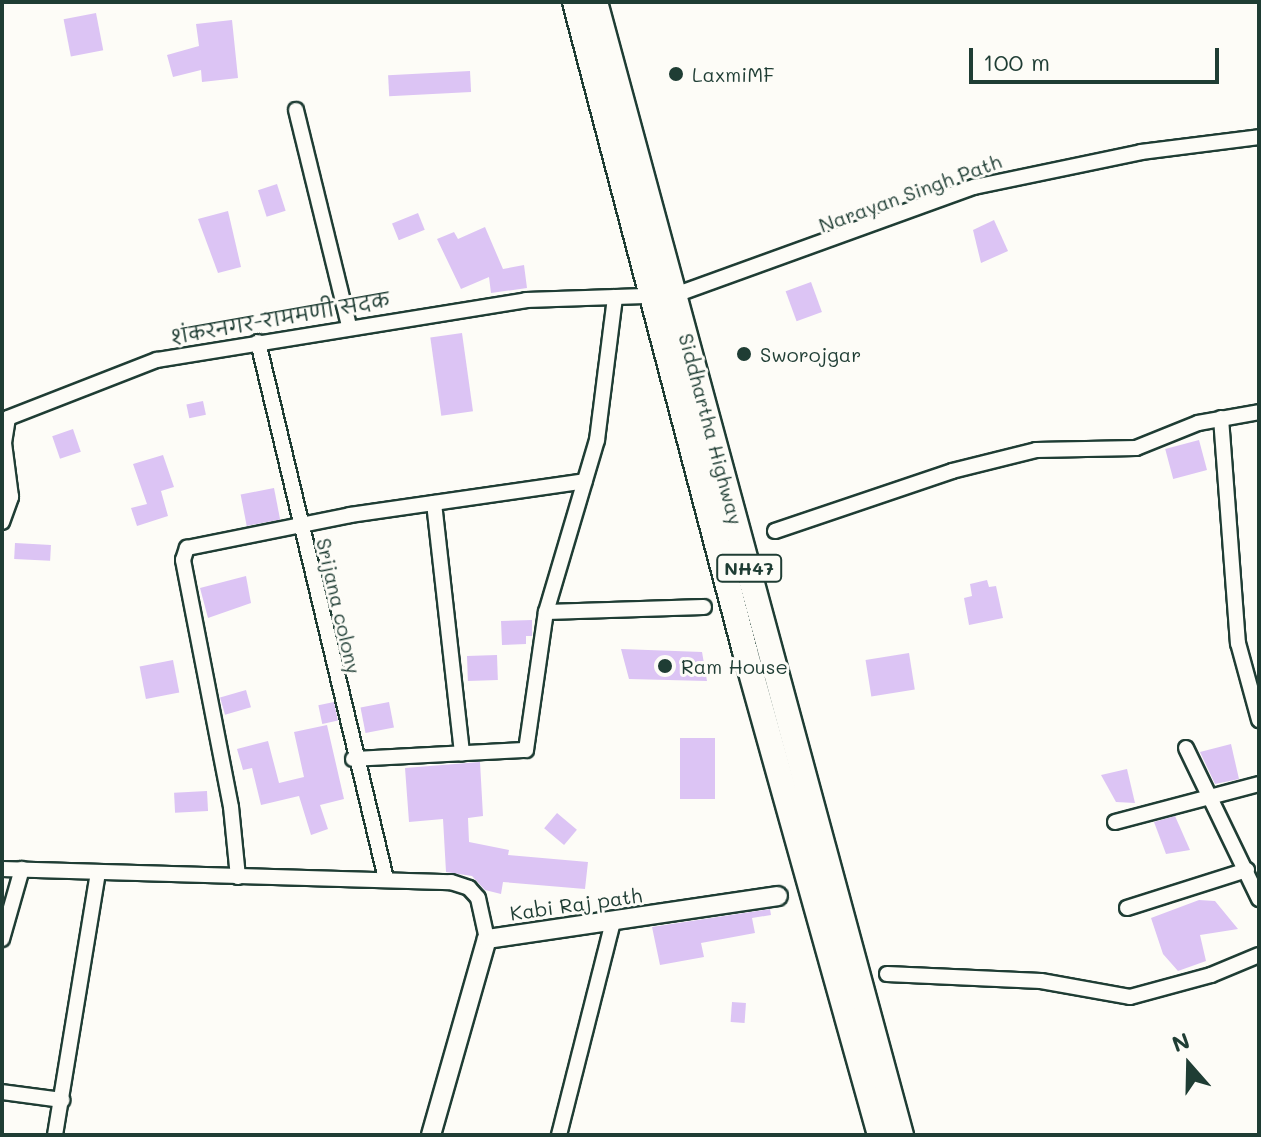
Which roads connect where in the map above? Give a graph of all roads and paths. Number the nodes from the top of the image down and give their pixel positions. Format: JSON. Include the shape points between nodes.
{"nodes":[{"id":1,"x":575,"y":2,"type":"edge"},
{"id":2,"x":595,"y":2,"type":"edge"},
{"id":3,"x":296,"y":110,"type":"dead end"},
{"id":4,"x":1259,"y":137,"type":"edge"},
{"id":5,"x":663,"y":296,"type":"junction"},
{"id":6,"x":615,"y":297,"type":"junction"},
{"id":7,"x":349,"y":325,"type":"junction"},
{"id":8,"x":258,"y":342,"type":"junction"},
{"id":9,"x":1259,"y":412,"type":"edge"},
{"id":10,"x":1221,"y":418,"type":"junction"},
{"id":11,"x":5,"y":420,"type":"edge"},
{"id":12,"x":585,"y":481,"type":"junction"},
{"id":13,"x":434,"y":503,"type":"junction"},
{"id":14,"x":2,"y":522,"type":"edge"},
{"id":15,"x":300,"y":524,"type":"junction"},
{"id":16,"x":775,"y":531,"type":"dead end"},
{"id":17,"x":704,"y":607,"type":"dead end"},
{"id":18,"x":546,"y":612,"type":"junction"},
{"id":19,"x":1259,"y":720,"type":"edge"},
{"id":20,"x":1186,"y":748,"type":"dead end"},
{"id":21,"x":462,"y":753,"type":"junction"},
{"id":22,"x":353,"y":759,"type":"junction"},
{"id":23,"x":1259,"y":784,"type":"edge"},
{"id":24,"x":1210,"y":795,"type":"junction"},
{"id":25,"x":1115,"y":822,"type":"dead end"},
{"id":26,"x":2,"y":869,"type":"edge"},
{"id":27,"x":22,"y":869,"type":"junction"},
{"id":28,"x":1247,"y":870,"type":"junction"},
{"id":29,"x":98,"y":873,"type":"junction"},
{"id":30,"x":238,"y":877,"type":"junction"},
{"id":31,"x":386,"y":879,"type":"junction"},
{"id":32,"x":778,"y":896,"type":"dead end"},
{"id":33,"x":1259,"y":899,"type":"edge"},
{"id":34,"x":1127,"y":908,"type":"dead end"},
{"id":35,"x":613,"y":922,"type":"junction"},
{"id":36,"x":2,"y":939,"type":"edge"},
{"id":37,"x":487,"y":939,"type":"junction"},
{"id":38,"x":1259,"y":955,"type":"edge"},
{"id":39,"x":887,"y":974,"type":"dead end"},
{"id":40,"x":2,"y":1092,"type":"edge"},
{"id":41,"x":62,"y":1100,"type":"junction"},
{"id":42,"x":55,"y":1135,"type":"edge"},
{"id":43,"x":431,"y":1135,"type":"edge"},
{"id":44,"x":559,"y":1135,"type":"edge"},
{"id":45,"x":880,"y":1135,"type":"edge"},
{"id":46,"x":901,"y":1135,"type":"edge"}],
"edges":[{"from":1,"to":5,"type":"highway","name":"Siddhartha Highway","number":"NH47"},
{"from":2,"to":5,"type":"highway","name":"Siddhartha Highway","number":"NH47"},
{"from":3,"to":7,"type":"street"},
{"from":4,"to":5,"type":"street","name":"Narayan Singh Path","via":[[1141,152],[974,187]]},
{"from":5,"to":6,"type":"street","name":"शंकरनगर-राममणी सदक"},
{"from":5,"to":45,"type":"highway","name":"Siddhartha Highway","number":"NH47"},
{"from":5,"to":46,"type":"highway","name":"Siddhartha Highway","number":"NH47"},
{"from":6,"to":7,"type":"street","name":"शंकरनगर-राममणी सदक","via":[[526,300]]},
{"from":6,"to":12,"type":"street","via":[[604,399]]},
{"from":7,"to":8,"type":"street","name":"शंकरनगर-राममणी सदक"},
{"from":8,"to":11,"type":"street","name":"शंकरनगर-राममणी सदक","via":[[157,360]]},
{"from":8,"to":15,"type":"street","name":"Srijana colony"},
{"from":9,"to":10,"type":"street"},
{"from":10,"to":16,"type":"street","via":[[1136,448],[1081,446],[1008,457]]},
{"from":10,"to":19,"type":"street","via":[[1238,643]]},
{"from":11,"to":14,"type":"street","name":"शंकरनगर-राममणी सदक","via":[[11,497]]},
{"from":12,"to":13,"type":"street"},
{"from":12,"to":18,"type":"street"},
{"from":13,"to":15,"type":"street"},
{"from":13,"to":21,"type":"street"},
{"from":15,"to":22,"type":"street","name":"Srijana colony"},
{"from":15,"to":30,"type":"street","via":[[205,541],[187,548],[183,560],[231,807]]},
{"from":17,"to":18,"type":"street"},
{"from":18,"to":21,"type":"street","via":[[530,745],[523,752]]},
{"from":20,"to":24,"type":"street"},
{"from":21,"to":22,"type":"street"},
{"from":22,"to":31,"type":"street","name":"Srijana colony"},
{"from":23,"to":24,"type":"street"},
{"from":24,"to":25,"type":"street"},
{"from":24,"to":28,"type":"street"},
{"from":26,"to":27,"type":"street"},
{"from":27,"to":29,"type":"street"},
{"from":27,"to":36,"type":"street"},
{"from":28,"to":33,"type":"street"},
{"from":28,"to":34,"type":"street"},
{"from":29,"to":30,"type":"street"},
{"from":29,"to":41,"type":"street"},
{"from":30,"to":31,"type":"street"},
{"from":31,"to":37,"type":"street","via":[[469,888],[478,898]]},
{"from":32,"to":35,"type":"street","name":"Kabi Raj path"},
{"from":35,"to":37,"type":"street","name":"Kabi Raj path"},
{"from":35,"to":44,"type":"street"},
{"from":37,"to":43,"type":"street","name":"Kabi Raj path"},
{"from":38,"to":39,"type":"street","via":[[1211,975],[1130,997],[1029,979]]},
{"from":40,"to":41,"type":"street"},
{"from":41,"to":42,"type":"street"}]}
